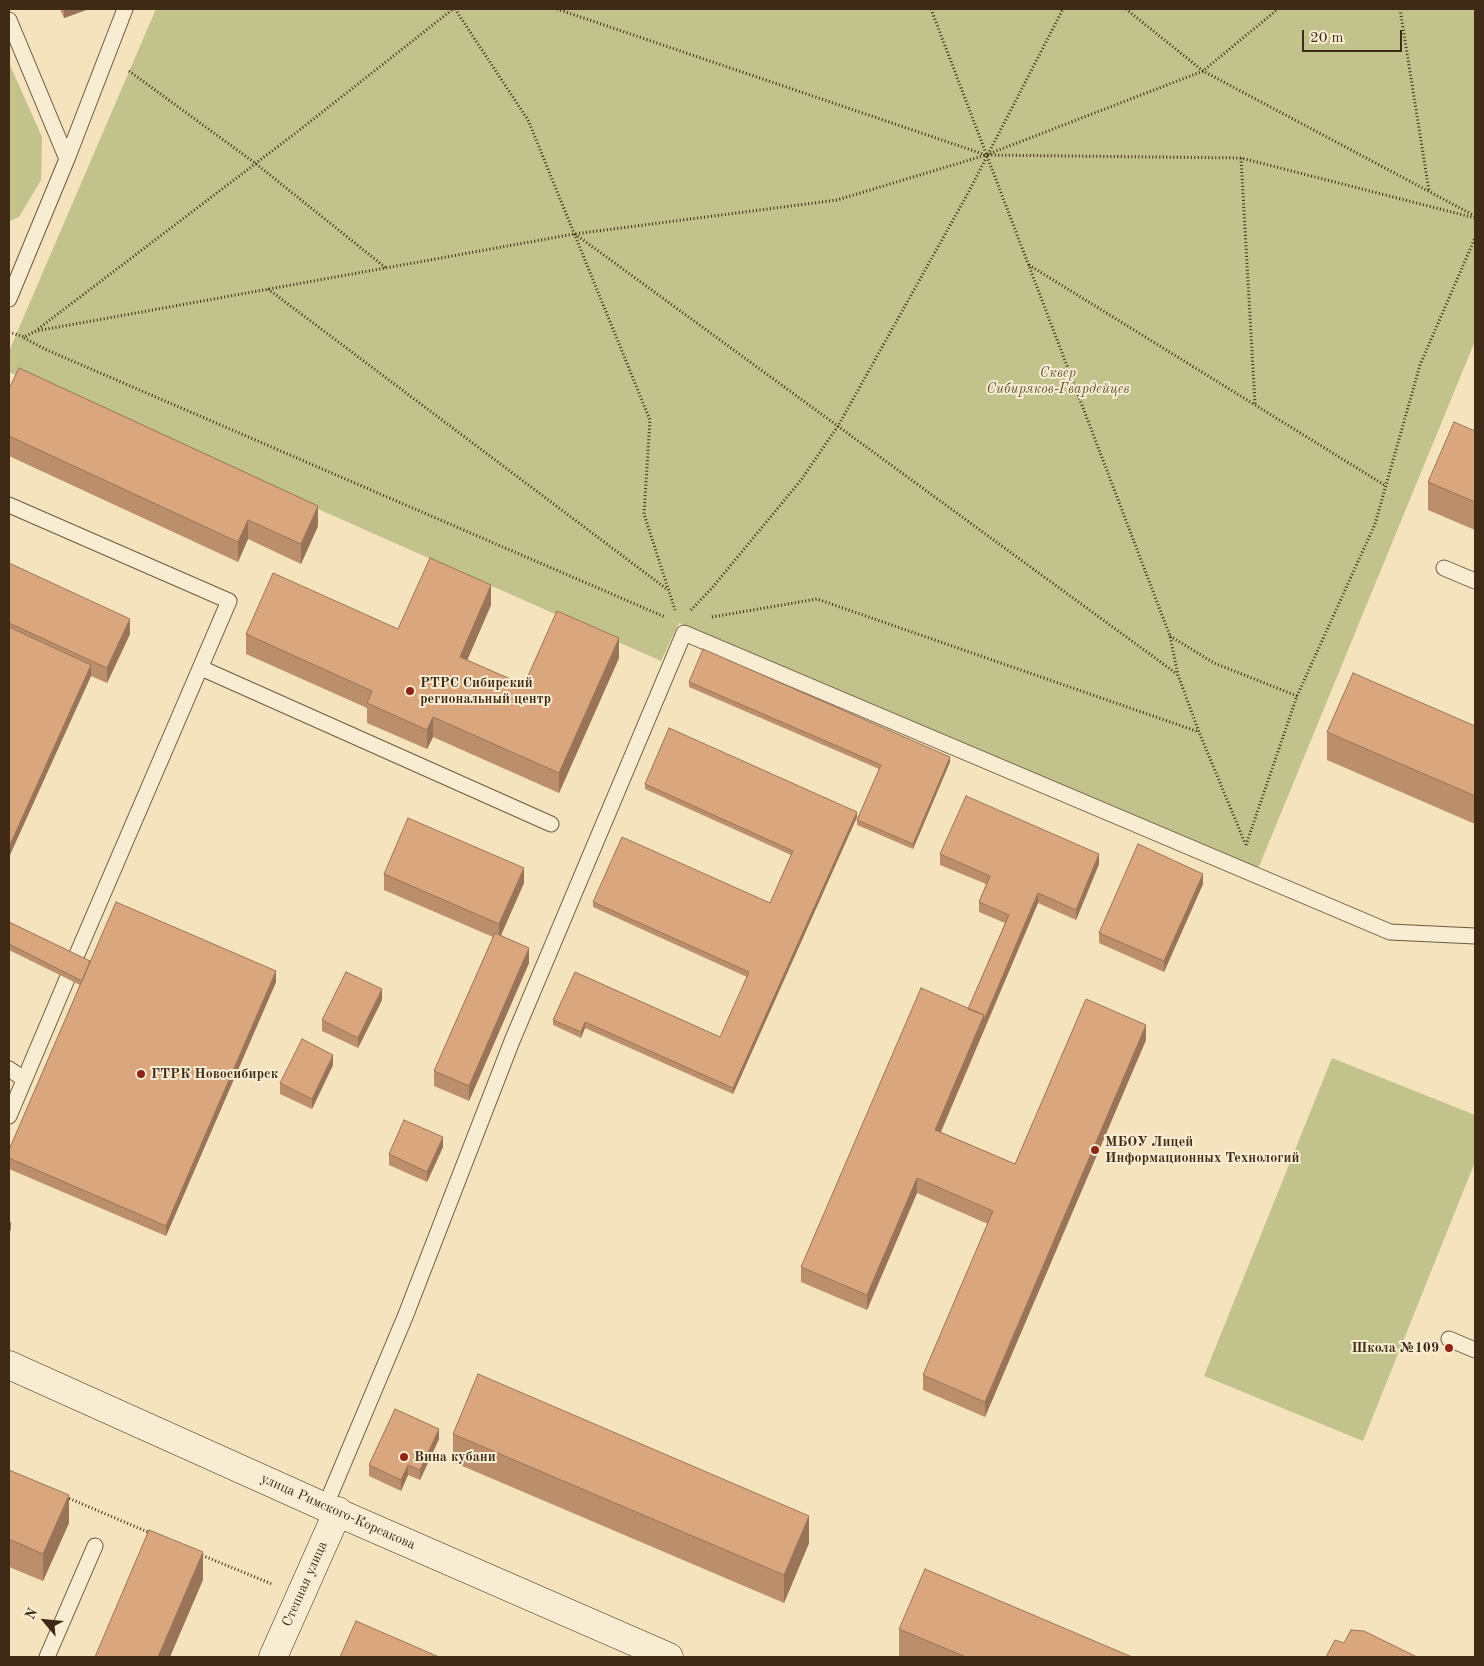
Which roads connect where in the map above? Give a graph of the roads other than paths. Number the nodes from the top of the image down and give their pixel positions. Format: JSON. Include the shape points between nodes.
{"nodes":[{"id":1,"x":126,"y":9,"type":"edge"},
{"id":2,"x":9,"y":20,"type":"edge"},
{"id":3,"x":67,"y":159,"type":"junction"},
{"id":4,"x":9,"y":300,"type":"edge"},
{"id":5,"x":9,"y":505,"type":"edge"},
{"id":6,"x":1444,"y":568,"type":"dead end"},
{"id":7,"x":1475,"y":581,"type":"edge"},
{"id":8,"x":201,"y":668,"type":"junction"},
{"id":9,"x":551,"y":824,"type":"dead end"},
{"id":10,"x":1475,"y":936,"type":"edge"},
{"id":11,"x":75,"y":959,"type":"edge"},
{"id":12,"x":67,"y":978,"type":"edge"},
{"id":13,"x":9,"y":1070,"type":"edge"},
{"id":14,"x":24,"y":1079,"type":"junction"},
{"id":15,"x":9,"y":1116,"type":"edge"},
{"id":16,"x":1450,"y":1339,"type":"dead end"},
{"id":17,"x":1475,"y":1350,"type":"edge"},
{"id":18,"x":9,"y":1365,"type":"edge"},
{"id":19,"x":331,"y":1509,"type":"junction"},
{"id":20,"x":95,"y":1546,"type":"dead end"},
{"id":21,"x":47,"y":1657,"type":"edge"},
{"id":22,"x":273,"y":1657,"type":"edge"},
{"id":23,"x":668,"y":1657,"type":"edge"}],
"edges":[{"from":1,"to":3,"type":"lane"},
{"from":2,"to":3,"type":"lane"},
{"from":3,"to":4,"type":"lane"},
{"from":5,"to":8,"type":"lane","via":[[229,601]]},
{"from":6,"to":7,"type":"lane"},
{"from":8,"to":9,"type":"lane"},
{"from":8,"to":11,"type":"lane"},
{"from":10,"to":19,"type":"lane","via":[[1390,932],[684,633],[512,1040]]},
{"from":12,"to":14,"type":"lane"},
{"from":13,"to":14,"type":"lane"},
{"from":14,"to":15,"type":"lane"},
{"from":16,"to":17,"type":"lane"},
{"from":18,"to":19,"type":"street","name":"улица Римского-Корсакова"},
{"from":19,"to":22,"type":"street","name":"Степная улица","via":[[300,1596]]},
{"from":19,"to":23,"type":"street","name":"улица Римского-Корсакова"},
{"from":20,"to":21,"type":"lane"}]}
